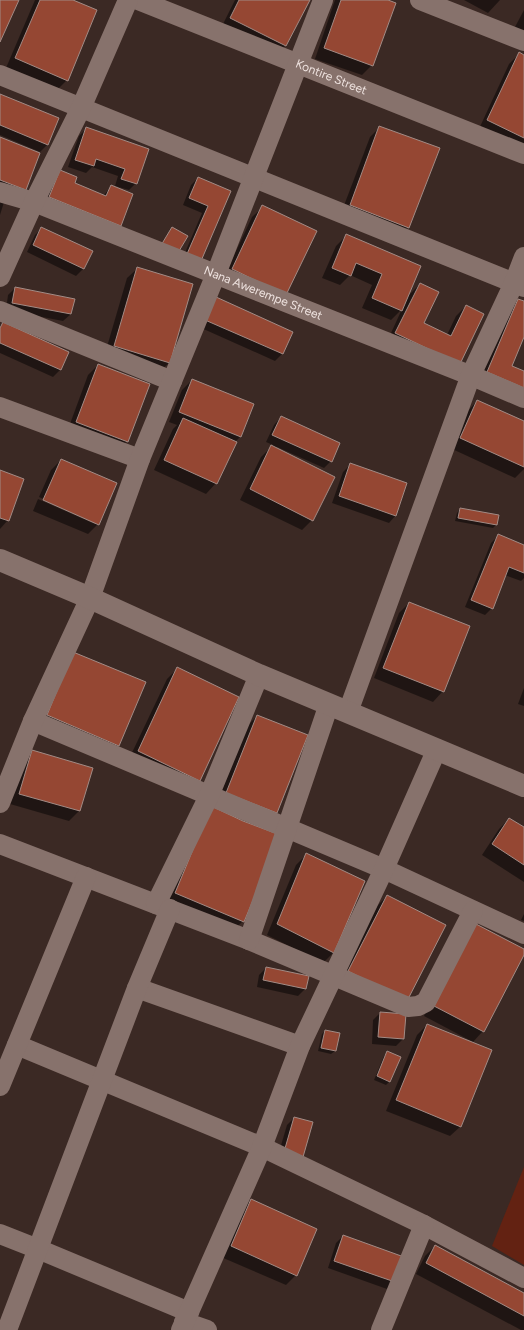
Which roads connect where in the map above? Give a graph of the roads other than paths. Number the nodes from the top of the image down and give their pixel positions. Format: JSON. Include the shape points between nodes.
{"nodes":[{"id":1,"x":128,"y":0,"type":"edge"},
{"id":2,"x":138,"y":0,"type":"edge"},
{"id":3,"x":323,"y":0,"type":"edge"},
{"id":4,"x":420,"y":0,"type":"edge"},
{"id":5,"x":524,"y":41,"type":"edge"},
{"id":6,"x":299,"y":64,"type":"junction"},
{"id":7,"x":0,"y":75,"type":"edge"},
{"id":8,"x":81,"y":108,"type":"junction"},
{"id":9,"x":524,"y":154,"type":"edge"},
{"id":10,"x":254,"y":176,"type":"junction"},
{"id":11,"x":0,"y":192,"type":"edge"},
{"id":12,"x":34,"y":202,"type":"junction"},
{"id":13,"x":524,"y":257,"type":"edge"},
{"id":14,"x":216,"y":274,"type":"junction"},
{"id":15,"x":0,"y":277,"type":"edge"},
{"id":16,"x":519,"y":285,"type":"edge"},
{"id":17,"x":0,"y":311,"type":"edge"},
{"id":18,"x":471,"y":375,"type":"junction"},
{"id":19,"x":172,"y":381,"type":"junction"},
{"id":20,"x":524,"y":398,"type":"edge"},
{"id":21,"x":0,"y":407,"type":"edge"},
{"id":22,"x":145,"y":461,"type":"junction"},
{"id":23,"x":0,"y":560,"type":"edge"},
{"id":24,"x":90,"y":598,"type":"junction"},
{"id":25,"x":230,"y":650,"type":"dead end"},
{"id":26,"x":259,"y":675,"type":"junction"},
{"id":27,"x":338,"y":708,"type":"junction"},
{"id":28,"x":33,"y":722,"type":"junction"},
{"id":29,"x":437,"y":749,"type":"junction"},
{"id":30,"x":524,"y":786,"type":"edge"},
{"id":31,"x":209,"y":796,"type":"junction"},
{"id":32,"x":0,"y":803,"type":"edge"},
{"id":33,"x":287,"y":828,"type":"junction"},
{"id":34,"x":0,"y":844,"type":"edge"},
{"id":35,"x":384,"y":869,"type":"junction"},
{"id":36,"x":86,"y":877,"type":"junction"},
{"id":37,"x":163,"y":907,"type":"junction"},
{"id":38,"x":473,"y":911,"type":"junction"},
{"id":39,"x":524,"y":934,"type":"edge"},
{"id":40,"x":249,"y":940,"type":"junction"},
{"id":41,"x":334,"y":975,"type":"junction"},
{"id":42,"x":137,"y":988,"type":"junction"},
{"id":43,"x":17,"y":1045,"type":"junction"},
{"id":44,"x":300,"y":1046,"type":"junction"},
{"id":45,"x":103,"y":1080,"type":"junction"},
{"id":46,"x":0,"y":1086,"type":"edge"},
{"id":47,"x":262,"y":1147,"type":"junction"},
{"id":48,"x":424,"y":1225,"type":"junction"},
{"id":49,"x":0,"y":1234,"type":"edge"},
{"id":50,"x":38,"y":1248,"type":"junction"},
{"id":51,"x":524,"y":1278,"type":"edge"},
{"id":52,"x":185,"y":1321,"type":"edge"},
{"id":53,"x":0,"y":1327,"type":"edge"},
{"id":54,"x":8,"y":1330,"type":"edge"},
{"id":55,"x":207,"y":1330,"type":"edge"},
{"id":56,"x":380,"y":1330,"type":"edge"}],
"edges":[{"from":1,"to":8,"type":"street"},
{"from":2,"to":6,"type":"street","name":"Kontire Street"},
{"from":3,"to":6,"type":"street"},
{"from":4,"to":5,"type":"street"},
{"from":6,"to":9,"type":"street","name":"Kontire Street"},
{"from":6,"to":10,"type":"street"},
{"from":7,"to":8,"type":"street"},
{"from":8,"to":10,"type":"street"},
{"from":8,"to":12,"type":"street"},
{"from":10,"to":14,"type":"street"},
{"from":10,"to":16,"type":"street"},
{"from":11,"to":12,"type":"street","name":"Nana Awerempe Street"},
{"from":12,"to":14,"type":"street","name":"Nana Awerempe Street"},
{"from":12,"to":15,"type":"street"},
{"from":13,"to":16,"type":"street"},
{"from":14,"to":18,"type":"street","name":"Nana Awerempe Street"},
{"from":14,"to":19,"type":"street"},
{"from":16,"to":18,"type":"street"},
{"from":17,"to":19,"type":"street"},
{"from":18,"to":20,"type":"street","name":"Nana Awerempe Street"},
{"from":18,"to":27,"type":"street"},
{"from":19,"to":22,"type":"street"},
{"from":21,"to":22,"type":"street"},
{"from":22,"to":24,"type":"street"},
{"from":22,"to":25,"type":"street","via":[[102,593]]},
{"from":23,"to":24,"type":"street"},
{"from":24,"to":26,"type":"street"},
{"from":24,"to":28,"type":"street"},
{"from":26,"to":27,"type":"street"},
{"from":26,"to":31,"type":"street"},
{"from":27,"to":29,"type":"street"},
{"from":27,"to":33,"type":"street"},
{"from":28,"to":31,"type":"street"},
{"from":28,"to":32,"type":"street"},
{"from":29,"to":30,"type":"street"},
{"from":29,"to":35,"type":"street"},
{"from":31,"to":33,"type":"street"},
{"from":31,"to":37,"type":"street"},
{"from":33,"to":35,"type":"street"},
{"from":33,"to":40,"type":"street"},
{"from":34,"to":36,"type":"street"},
{"from":35,"to":38,"type":"street"},
{"from":35,"to":41,"type":"street"},
{"from":36,"to":37,"type":"street"},
{"from":36,"to":43,"type":"street"},
{"from":37,"to":40,"type":"street"},
{"from":37,"to":42,"type":"street"},
{"from":38,"to":39,"type":"street"},
{"from":38,"to":41,"type":"street","via":[[426,1002],[418,1006],[408,1007]]},
{"from":40,"to":41,"type":"street"},
{"from":41,"to":44,"type":"street"},
{"from":42,"to":44,"type":"street"},
{"from":42,"to":45,"type":"street"},
{"from":43,"to":45,"type":"street"},
{"from":43,"to":46,"type":"street"},
{"from":44,"to":47,"type":"street"},
{"from":45,"to":47,"type":"street"},
{"from":45,"to":50,"type":"street"},
{"from":47,"to":48,"type":"street"},
{"from":47,"to":52,"type":"street"},
{"from":48,"to":51,"type":"street"},
{"from":48,"to":56,"type":"street"},
{"from":49,"to":50,"type":"street"},
{"from":50,"to":52,"type":"street"},
{"from":50,"to":54,"type":"street"},
{"from":52,"to":55,"type":"street"},
{"from":53,"to":54,"type":"street"}]}
